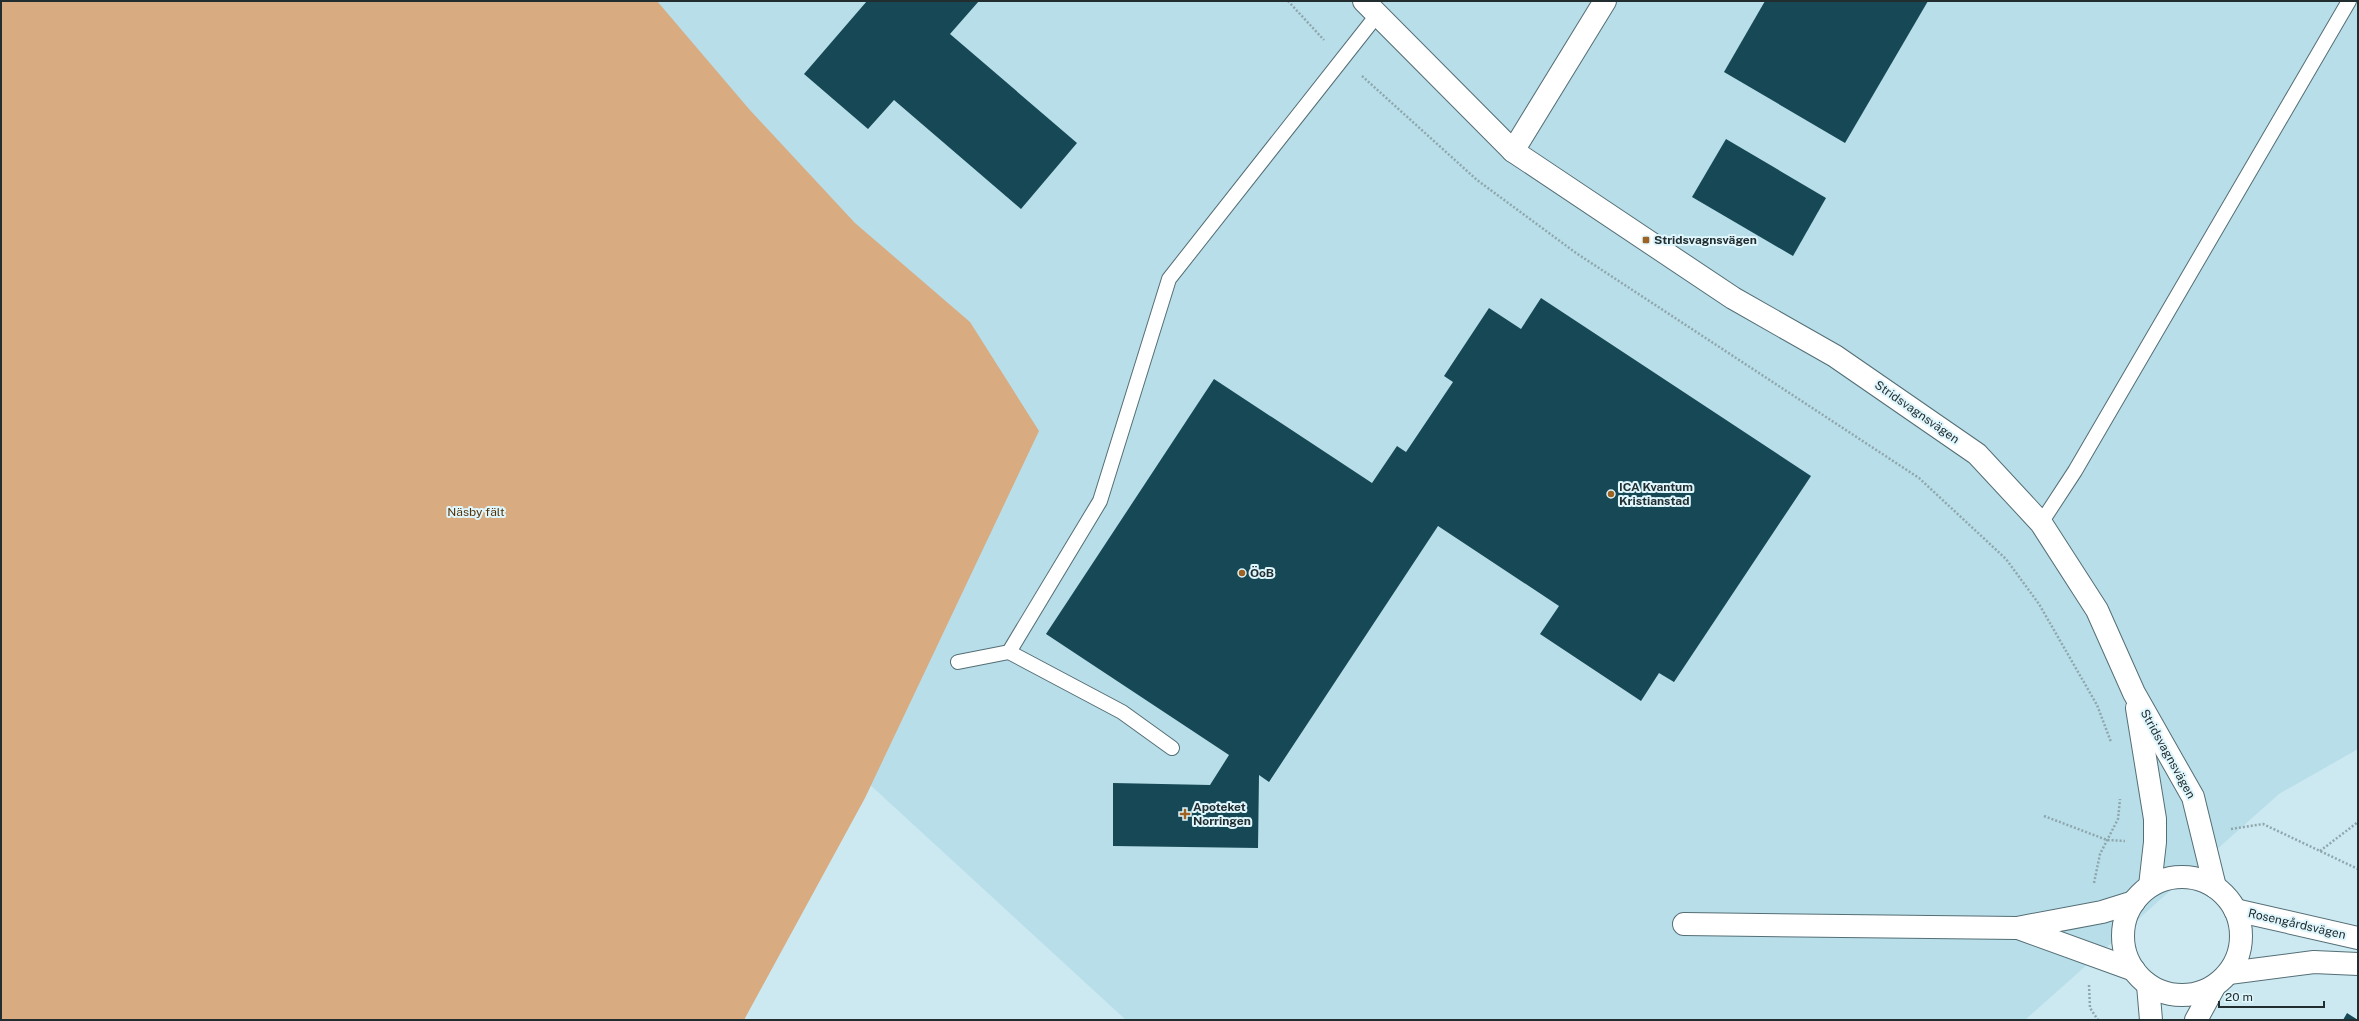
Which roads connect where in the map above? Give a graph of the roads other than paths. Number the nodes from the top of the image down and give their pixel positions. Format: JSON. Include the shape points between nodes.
{"nodes":[{"id":1,"x":1605,"y":1,"type":"edge"},
{"id":2,"x":2349,"y":1,"type":"edge"},
{"id":3,"x":1371,"y":8,"type":"edge"},
{"id":4,"x":1513,"y":150,"type":"junction"},
{"id":5,"x":2041,"y":523,"type":"junction"},
{"id":6,"x":1009,"y":652,"type":"junction"},
{"id":7,"x":958,"y":662,"type":"dead end"},
{"id":8,"x":2134,"y":693,"type":"junction"},
{"id":9,"x":1172,"y":748,"type":"dead end"},
{"id":10,"x":2150,"y":886,"type":"junction"},
{"id":11,"x":2215,"y":887,"type":"junction"},
{"id":12,"x":2134,"y":902,"type":"junction"},
{"id":13,"x":2235,"y":910,"type":"junction"},
{"id":14,"x":1684,"y":924,"type":"dead end"},
{"id":15,"x":2017,"y":928,"type":"junction"},
{"id":16,"x":2358,"y":938,"type":"edge"},
{"id":17,"x":2358,"y":964,"type":"edge"},
{"id":18,"x":2141,"y":978,"type":"junction"},
{"id":19,"x":2221,"y":980,"type":"junction"},
{"id":20,"x":2151,"y":1020,"type":"edge"},
{"id":21,"x":2196,"y":1020,"type":"edge"}],
"edges":[{"from":1,"to":4,"type":"street"},
{"from":2,"to":5,"type":"lane","via":[[2075,471]]},
{"from":3,"to":4,"type":"street","name":"Stridsvagnsvägen"},
{"from":3,"to":6,"type":"lane","via":[[1342,59],[1169,279],[1100,501]]},
{"from":4,"to":5,"type":"street","name":"Stridsvagnsvägen","via":[[1733,298],[1835,356],[1976,454]]},
{"from":5,"to":8,"type":"street","name":"Stridsvagnsvägen","via":[[2097,610]]},
{"from":6,"to":7,"type":"lane"},
{"from":6,"to":9,"type":"lane","via":[[1122,712]]},
{"from":8,"to":10,"type":"street","name":"Stridsvagnsvägen","via":[[2156,819]]},
{"from":8,"to":11,"type":"street","name":"Stridsvagnsvägen","via":[[2193,797]]},
{"from":10,"to":11,"type":"street","via":[[2182,877],[2199,880]]},
{"from":10,"to":12,"type":"street"},
{"from":11,"to":13,"type":"street","via":[[2227,897]]},
{"from":12,"to":15,"type":"street","via":[[2102,912]]},
{"from":12,"to":18,"type":"street","via":[[2126,918],[2123,936],[2126,954]]},
{"from":13,"to":16,"type":"street","name":"Rosengårdsvägen"},
{"from":13,"to":19,"type":"street","via":[[2240,926],[2241,943],[2237,959]]},
{"from":14,"to":15,"type":"street"},
{"from":15,"to":18,"type":"street","via":[[2094,955]]},
{"from":17,"to":19,"type":"street","via":[[2314,962]]},
{"from":18,"to":19,"type":"street","via":[[2169,994],[2192,995]]},
{"from":18,"to":20,"type":"street"},
{"from":19,"to":21,"type":"street"}]}
